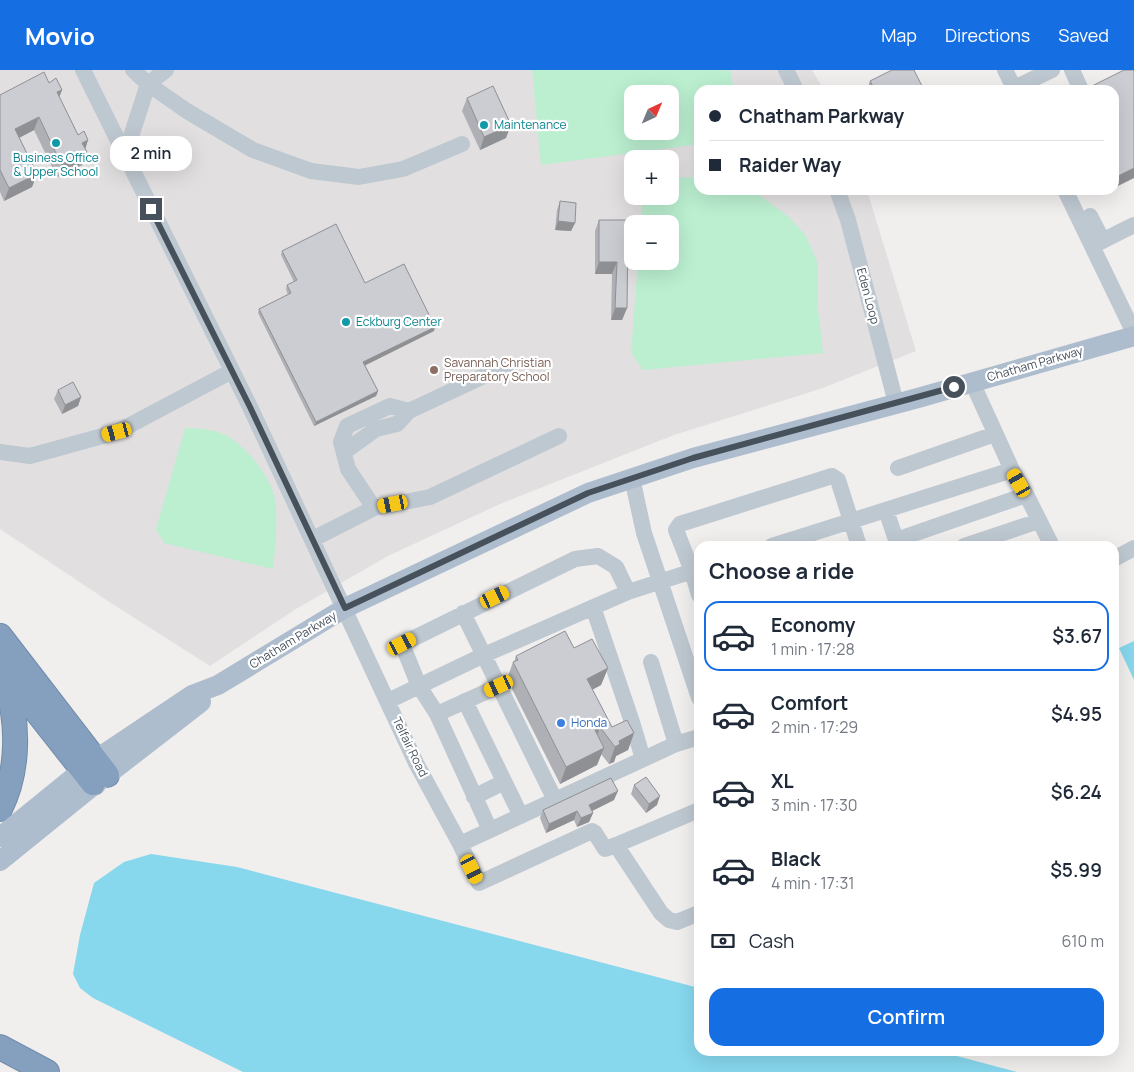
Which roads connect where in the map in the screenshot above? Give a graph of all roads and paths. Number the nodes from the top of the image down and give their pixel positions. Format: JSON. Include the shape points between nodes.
{"nodes":[{"id":1,"x":82,"y":70,"type":"edge"},
{"id":2,"x":166,"y":70,"type":"edge"},
{"id":3,"x":786,"y":70,"type":"edge"},
{"id":4,"x":1005,"y":70,"type":"edge"},
{"id":5,"x":1052,"y":70,"type":"edge"},
{"id":6,"x":1072,"y":70,"type":"edge"},
{"id":7,"x":140,"y":75,"type":"edge"},
{"id":8,"x":794,"y":85,"type":"edge"},
{"id":9,"x":1018,"y":85,"type":"edge"},
{"id":10,"x":1025,"y":85,"type":"edge"},
{"id":11,"x":1079,"y":85,"type":"edge"},
{"id":12,"x":462,"y":144,"type":"dead end"},
{"id":13,"x":125,"y":155,"type":"junction"},
{"id":14,"x":839,"y":195,"type":"edge"},
{"id":15,"x":1068,"y":195,"type":"edge"},
{"id":16,"x":1079,"y":195,"type":"edge"},
{"id":17,"x":1134,"y":225,"type":"edge"},
{"id":18,"x":1098,"y":244,"type":"junction"},
{"id":19,"x":1134,"y":334,"type":"edge"},
{"id":20,"x":507,"y":365,"type":"dead end"},
{"id":21,"x":232,"y":370,"type":"junction"},
{"id":22,"x":972,"y":382,"type":"junction"},
{"id":23,"x":896,"y":403,"type":"junction"},
{"id":24,"x":995,"y":434,"type":"junction"},
{"id":25,"x":559,"y":436,"type":"dead end"},
{"id":26,"x":0,"y":452,"type":"edge"},
{"id":27,"x":898,"y":468,"type":"dead end"},
{"id":28,"x":1012,"y":470,"type":"junction"},
{"id":29,"x":632,"y":478,"type":"junction"},
{"id":30,"x":1026,"y":495,"type":"junction"},
{"id":31,"x":374,"y":508,"type":"junction"},
{"id":32,"x":886,"y":510,"type":"junction"},
{"id":33,"x":852,"y":521,"type":"junction"},
{"id":34,"x":1038,"y":521,"type":"junction"},
{"id":35,"x":313,"y":539,"type":"junction"},
{"id":36,"x":788,"y":541,"type":"edge"},
{"id":37,"x":858,"y":541,"type":"edge"},
{"id":38,"x":896,"y":541,"type":"edge"},
{"id":39,"x":902,"y":541,"type":"edge"},
{"id":40,"x":979,"y":541,"type":"edge"},
{"id":41,"x":1047,"y":541,"type":"edge"},
{"id":42,"x":1134,"y":548,"type":"edge"},
{"id":43,"x":1119,"y":557,"type":"edge"},
{"id":44,"x":694,"y":568,"type":"edge"},
{"id":45,"x":694,"y":570,"type":"edge"},
{"id":46,"x":660,"y":581,"type":"junction"},
{"id":47,"x":628,"y":592,"type":"junction"},
{"id":48,"x":593,"y":607,"type":"junction"},
{"id":49,"x":345,"y":608,"type":"junction"},
{"id":50,"x":463,"y":613,"type":"junction"},
{"id":51,"x":0,"y":636,"type":"edge"},
{"id":52,"x":484,"y":655,"type":"junction"},
{"id":53,"x":651,"y":662,"type":"dead end"},
{"id":54,"x":0,"y":665,"type":"edge"},
{"id":55,"x":0,"y":672,"type":"edge"},
{"id":56,"x":694,"y":683,"type":"edge"},
{"id":57,"x":419,"y":686,"type":"junction"},
{"id":58,"x":499,"y":686,"type":"junction"},
{"id":59,"x":388,"y":701,"type":"junction"},
{"id":60,"x":465,"y":701,"type":"junction"},
{"id":61,"x":437,"y":714,"type":"junction"},
{"id":62,"x":694,"y":739,"type":"edge"},
{"id":63,"x":676,"y":744,"type":"junction"},
{"id":64,"x":643,"y":760,"type":"junction"},
{"id":65,"x":95,"y":772,"type":"junction"},
{"id":66,"x":504,"y":782,"type":"junction"},
{"id":67,"x":474,"y":797,"type":"junction"},
{"id":68,"x":555,"y":800,"type":"junction"},
{"id":69,"x":0,"y":809,"type":"edge"},
{"id":70,"x":694,"y":812,"type":"edge"},
{"id":71,"x":521,"y":816,"type":"junction"},
{"id":72,"x":490,"y":830,"type":"junction"},
{"id":73,"x":0,"y":837,"type":"edge"},
{"id":74,"x":460,"y":844,"type":"junction"},
{"id":75,"x":616,"y":845,"type":"junction"},
{"id":76,"x":0,"y":861,"type":"edge"},
{"id":77,"x":694,"y":915,"type":"edge"},
{"id":78,"x":0,"y":1047,"type":"edge"},
{"id":79,"x":48,"y":1072,"type":"edge"}],
"edges":[{"from":1,"to":13,"type":"street","name":"Telfair Road"},
{"from":2,"to":7,"type":"street"},
{"from":3,"to":8,"type":"street"},
{"from":4,"to":9,"type":"street"},
{"from":5,"to":10,"type":"street"},
{"from":6,"to":11,"type":"street"},
{"from":7,"to":12,"type":"street","via":[[188,111],[253,150],[311,171],[359,177],[403,168]]},
{"from":7,"to":13,"type":"street"},
{"from":13,"to":21,"type":"street","name":"Telfair Road"},
{"from":14,"to":23,"type":"street","name":"Eden Loop"},
{"from":15,"to":18,"type":"street"},
{"from":16,"to":18,"type":"street"},
{"from":17,"to":18,"type":"street"},
{"from":18,"to":19,"type":"street"},
{"from":19,"to":22,"type":"main road","name":"Chatham Parkway"},
{"from":20,"to":31,"type":"street","via":[[409,411],[390,406],[347,426],[341,442],[348,469]]},
{"from":21,"to":26,"type":"street","via":[[117,432],[30,456]]},
{"from":21,"to":35,"type":"street","name":"Telfair Road"},
{"from":22,"to":23,"type":"main road","name":"Chatham Parkway"},
{"from":22,"to":24,"type":"street"},
{"from":23,"to":29,"type":"main road","name":"Chatham Parkway","via":[[693,458]]},
{"from":24,"to":27,"type":"street"},
{"from":24,"to":28,"type":"street"},
{"from":25,"to":31,"type":"street","via":[[430,497]]},
{"from":28,"to":30,"type":"street"},
{"from":28,"to":32,"type":"street"},
{"from":29,"to":46,"type":"street","via":[[644,533]]},
{"from":29,"to":49,"type":"main road","name":"Chatham Parkway","via":[[588,493]]},
{"from":30,"to":34,"type":"street"},
{"from":30,"to":39,"type":"street"},
{"from":31,"to":35,"type":"street"},
{"from":32,"to":33,"type":"street"},
{"from":32,"to":38,"type":"street"},
{"from":33,"to":36,"type":"street"},
{"from":33,"to":37,"type":"street"},
{"from":33,"to":44,"type":"street","via":[[838,480],[832,476],[680,524],[676,530]]},
{"from":34,"to":40,"type":"street"},
{"from":34,"to":41,"type":"street"},
{"from":35,"to":49,"type":"street","name":"Telfair Road"},
{"from":42,"to":43,"type":"street"},
{"from":45,"to":46,"type":"street"},
{"from":46,"to":47,"type":"street"},
{"from":46,"to":56,"type":"street"},
{"from":47,"to":48,"type":"street"},
{"from":47,"to":50,"type":"street","via":[[616,568],[598,556],[575,559]]},
{"from":48,"to":52,"type":"street"},
{"from":48,"to":64,"type":"street"},
{"from":49,"to":59,"type":"street","name":"Telfair Road"},
{"from":49,"to":65,"type":"main road","name":"Chatham Parkway","via":[[218,685],[198,706]]},
{"from":50,"to":52,"type":"street"},
{"from":50,"to":57,"type":"street","via":[[402,644]]},
{"from":51,"to":65,"type":"highway"},
{"from":52,"to":57,"type":"street"},
{"from":52,"to":58,"type":"street"},
{"from":53,"to":63,"type":"street"},
{"from":54,"to":65,"type":"highway"},
{"from":55,"to":69,"type":"highway","via":[[13,707],[16,753],[7,795]]},
{"from":57,"to":59,"type":"street"},
{"from":57,"to":61,"type":"street"},
{"from":58,"to":60,"type":"street"},
{"from":58,"to":68,"type":"street"},
{"from":59,"to":74,"type":"street","name":"Telfair Road"},
{"from":60,"to":61,"type":"street"},
{"from":60,"to":66,"type":"street"},
{"from":61,"to":67,"type":"street"},
{"from":62,"to":63,"type":"street"},
{"from":63,"to":64,"type":"street"},
{"from":64,"to":68,"type":"street"},
{"from":65,"to":73,"type":"main road","name":"Chatham Parkway"},
{"from":65,"to":76,"type":"main road","name":"Chatham Parkway"},
{"from":66,"to":67,"type":"street"},
{"from":66,"to":71,"type":"street"},
{"from":67,"to":72,"type":"street"},
{"from":68,"to":71,"type":"street"},
{"from":70,"to":75,"type":"street"},
{"from":71,"to":72,"type":"street"},
{"from":72,"to":74,"type":"street"},
{"from":74,"to":75,"type":"street","name":"Telfair Road","via":[[479,883],[592,831],[605,849]]},
{"from":75,"to":77,"type":"street","via":[[661,913],[677,922]]},
{"from":78,"to":79,"type":"highway"}]}
